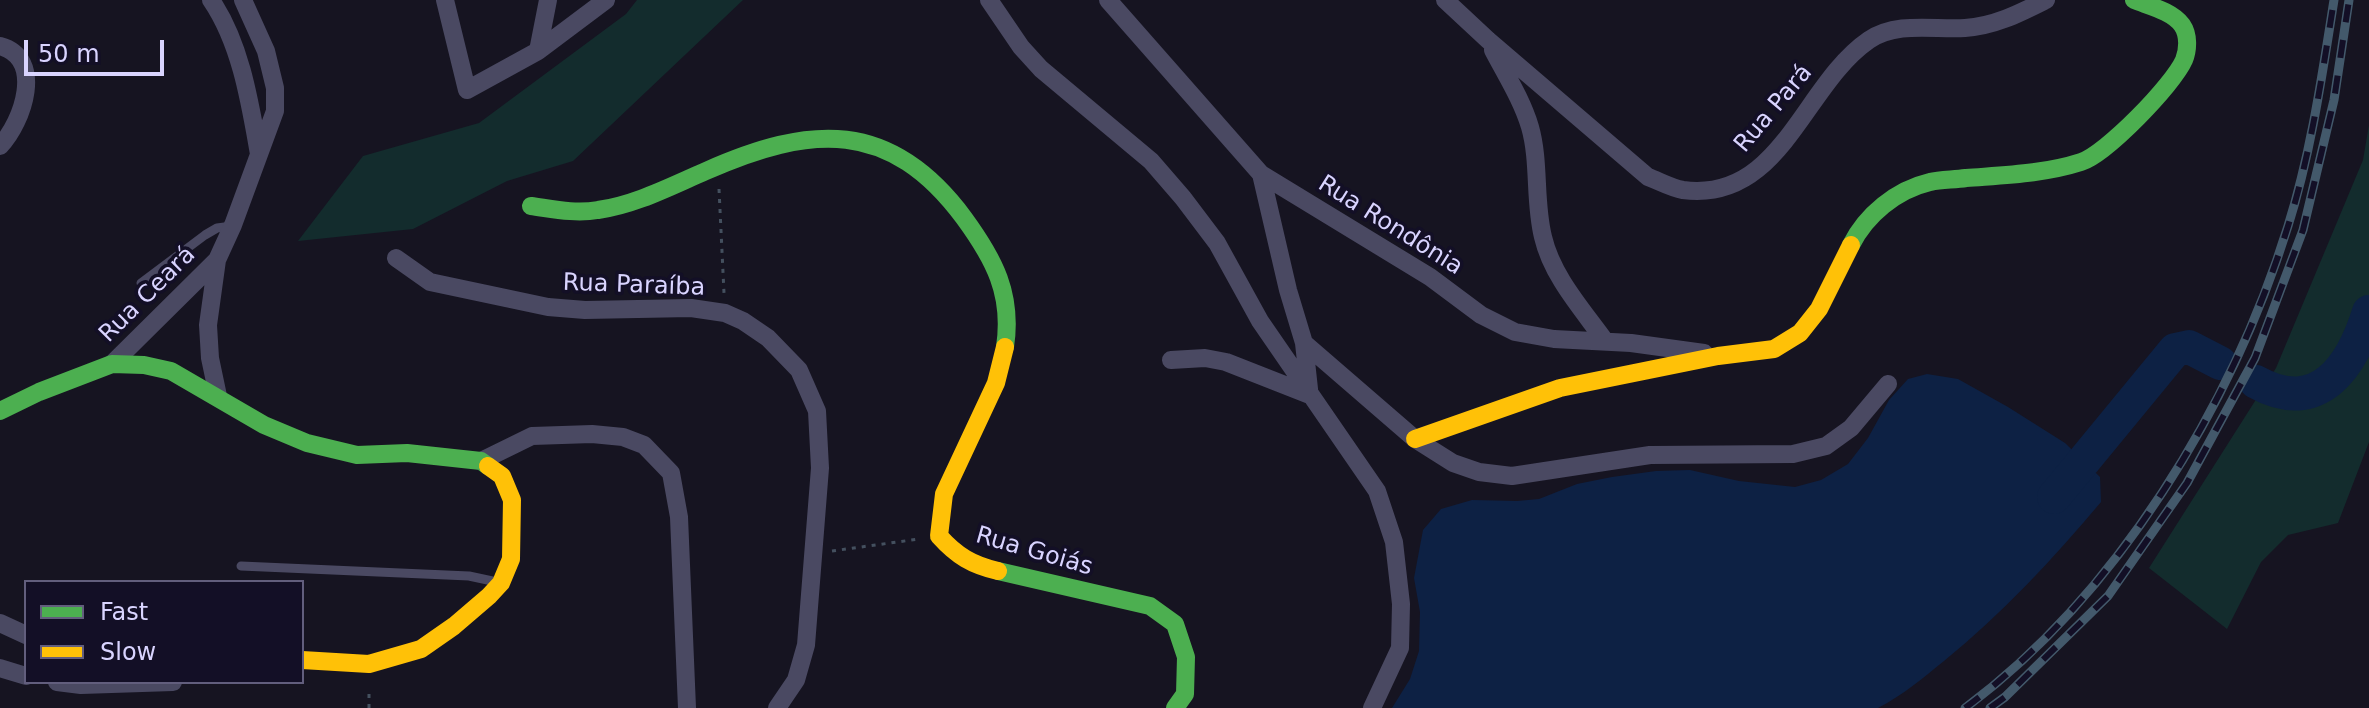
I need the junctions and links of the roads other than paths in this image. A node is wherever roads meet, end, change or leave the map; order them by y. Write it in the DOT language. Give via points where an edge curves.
graph roads {
  1 [pos="211,0"];
  2 [pos="243,0"];
  3 [pos="445,0"];
  4 [pos="548,0"];
  5 [pos="606,0"];
  6 [pos="989,0"];
  7 [pos="1108,0"];
  8 [pos="1445,0"];
  9 [pos="2046,0"];
  10 [pos="2134,0"];
  11 [pos="1488,40"];
  12 [pos="0,46"];
  13 [pos="538,51"];
  14 [pos="0,146"];
  15 [pos="260,157"];
  16 [pos="1261,174"];
  17 [pos="531,206"];
  18 [pos="233,225"];
  19 [pos="396,258"];
  20 [pos="217,260"];
  21 [pos="141,283"];
  22 [pos="1605,341"];
  23 [pos="1304,343"];
  24 [pos="1718,356"];
  25 [pos="1171,360"];
  26 [pos="112,364"];
  27 [pos="1888,384"];
  28 [pos="1310,395"];
  29 [pos="218,396"];
  30 [pos="0,411"];
  31 [pos="1415,439"];
  32 [pos="481,461"];
  33 [pos="241,566"];
  34 [pos="501,583"];
  35 [pos="0,623"];
  36 [pos="24,634"];
  37 [pos="304,660"];
  38 [pos="0,668"];
  39 [pos="24,675"];
  40 [pos="73,684"];
  41 [pos="112,684"];
  42 [pos="687,708"];
  43 [pos="777,708"];
  44 [pos="1175,708"];
  45 [pos="1372,708"];
  1 -- 15 [label="street" via="243,78"];
  2 -- 15 [label="street" via="266,51 275,88 275,111"];
  3 -- 13 [label="street" via="467,90"];
  4 -- 13 [label="street"];
  5 -- 13 [label="street"];
  6 -- 28 [label="street" via="1041,69 1151,161 1183,198 1217,243 1260,321"];
  7 -- 16 [label="street, Rua Rondônia"];
  8 -- 11 [label="street, Rua Pará"];
  9 -- 11 [label="street, Rua Pará" via="1993,24 1892,30 1870,38 1846,60 1765,165 1714,191 1680,190 1648,177"];
  10 -- 24 [label="street, Rua Rondônia" via="2169,14 2183,26 2188,43 2172,78 2113,142 2085,161 2052,170 1929,182 1890,200 1861,225 1819,309 1800,333 1774,349"];
  11 -- 22 [label="street" via="1530,128 1543,236 1553,263"];
  12 -- 14 [label="street" via="10,48 23,62 25,84 16,125"];
  15 -- 18 [label="street"];
  16 -- 22 [label="street, Rua Rondônia" via="1515,332"];
  16 -- 23 [label="street"];
  17 -- 44 [label="street, Rua Goiás" via="576,212 609,208 793,139 818,135 861,140 923,170 991,255 1002,292 1006,343 992,395 943,496 939,536 956,555 977,566 1150,606 1175,624 1186,657 1185,694"];
  18 -- 20 [label="street"];
  18 -- 21 [label="lane" via="205,235"];
  19 -- 43 [label="street, Rua Paraíba" via="430,282 548,307 725,313 768,338 799,370 817,411 820,468 806,645 796,680"];
  20 -- 26 [label="street, Rua Ceará"];
  20 -- 29 [label="street" via="208,325"];
  22 -- 24 [label="street, Rua Rondônia"];
  23 -- 28 [label="street"];
  23 -- 31 [label="street"];
  24 -- 31 [label="street, Rua Rondônia" via="1560,388"];
  25 -- 28 [label="street" via="1226,362"];
  26 -- 29 [label="street" via="171,371"];
  26 -- 30 [label="street"];
  27 -- 31 [label="street" via="1851,428 1826,446 1793,454 1650,455 1512,476 1453,463"];
  28 -- 45 [label="street" via="1377,491 1394,542 1400,648"];
  29 -- 32 [label="street" via="264,425 307,443 357,455 407,453"];
  32 -- 34 [label="street" via="502,476 512,500 511,559"];
  32 -- 42 [label="street" via="532,436 592,434 644,445 671,473 679,517"];
  33 -- 34 [label="lane" via="469,576"];
  34 -- 37 [label="street" via="421,649 369,664"];
  35 -- 36 [label="street"];
  38 -- 39 [label="street"];
  40 -- 41 [label="street"];
}
